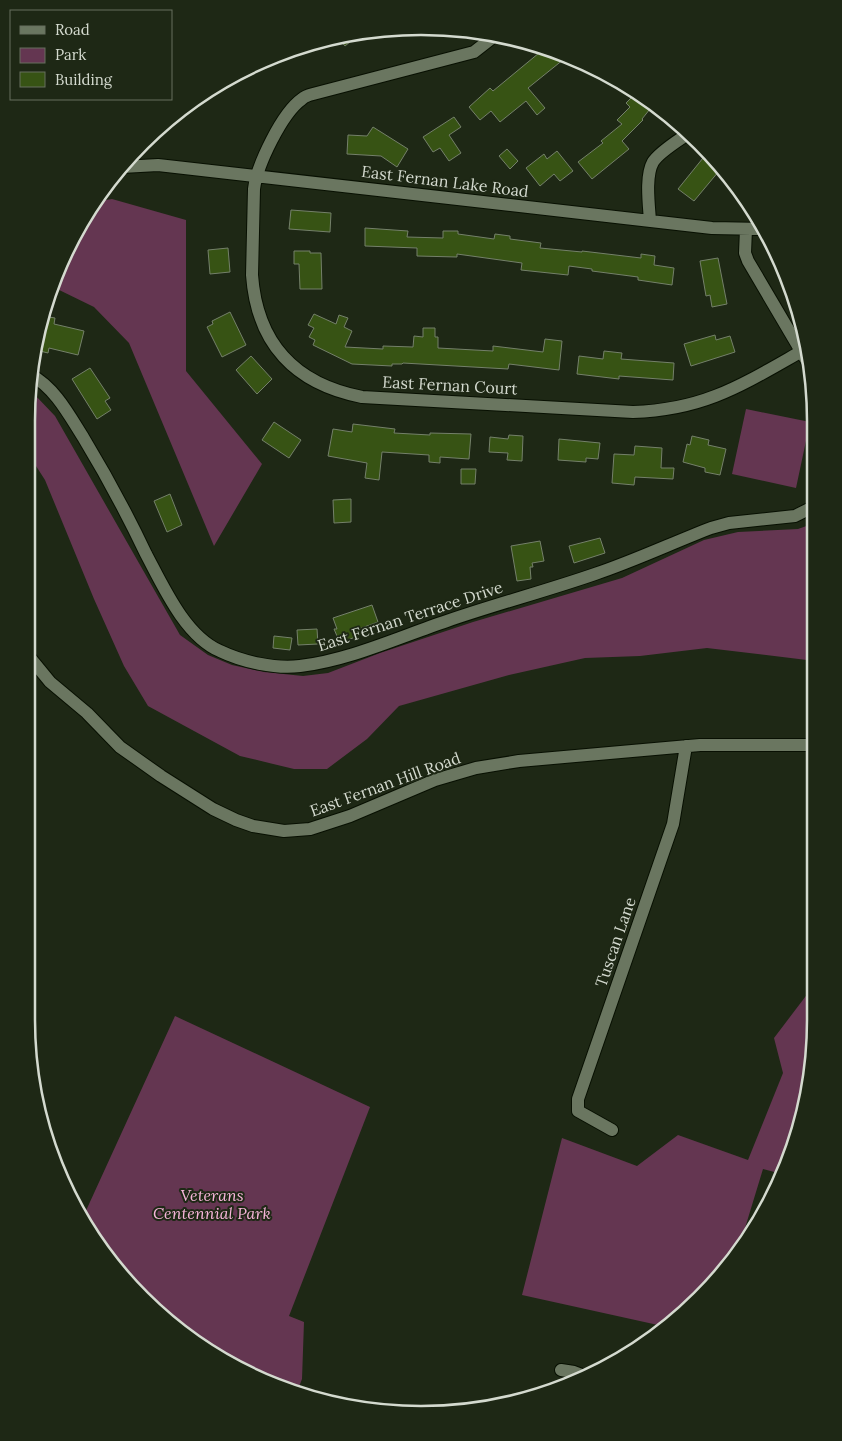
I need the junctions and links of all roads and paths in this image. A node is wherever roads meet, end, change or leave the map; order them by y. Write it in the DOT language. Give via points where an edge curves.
graph roads {
  1 [pos="489,41"];
  2 [pos="683,138"];
  3 [pos="131,166"];
  4 [pos="256,176"];
  5 [pos="650,220"];
  6 [pos="746,229"];
  7 [pos="756,229"];
  8 [pos="800,348"];
  9 [pos="801,352"];
  10 [pos="37,380"];
  11 [pos="807,510"];
  12 [pos="35,664"];
  13 [pos="807,745"];
  14 [pos="686,746"];
  15 [pos="612,1130"];
  16 [pos="561,1370"];
  17 [pos="577,1373"];
  1 -- 4 [label="street" via="474,52 303,98 271,142"];
  2 -- 5 [label="street" via="650,168"];
  3 -- 4 [label="street, East Fernan Lake Road" via="158,165"];
  4 -- 5 [label="street, East Fernan Lake Road"];
  4 -- 9 [label="street, East Fernan Court" via="252,275 259,316 281,355 296,369 315,382 345,394 594,411 650,411 692,405 723,394"];
  5 -- 6 [label="street, East Fernan Lake Road"];
  6 -- 7 [label="street, East Fernan Lake Road"];
  6 -- 8 [label="street" via="748,261"];
  10 -- 11 [label="street, East Fernan Terrace Drive" via="67,411 119,498 158,576 193,631 219,651 262,663 297,666 345,656 596,574 710,528 794,516"];
  12 -- 14 [label="street, East Fernan Hill Road" via="50,682 120,746 161,776 213,809 267,829 294,832 310,829 435,780 476,768"];
  13 -- 14 [label="street, East Fernan Hill Road"];
  14 -- 15 [label="street, Tuscan Lane" via="673,824 578,1099 578,1111"];
  16 -- 17 [label="street"];
}
